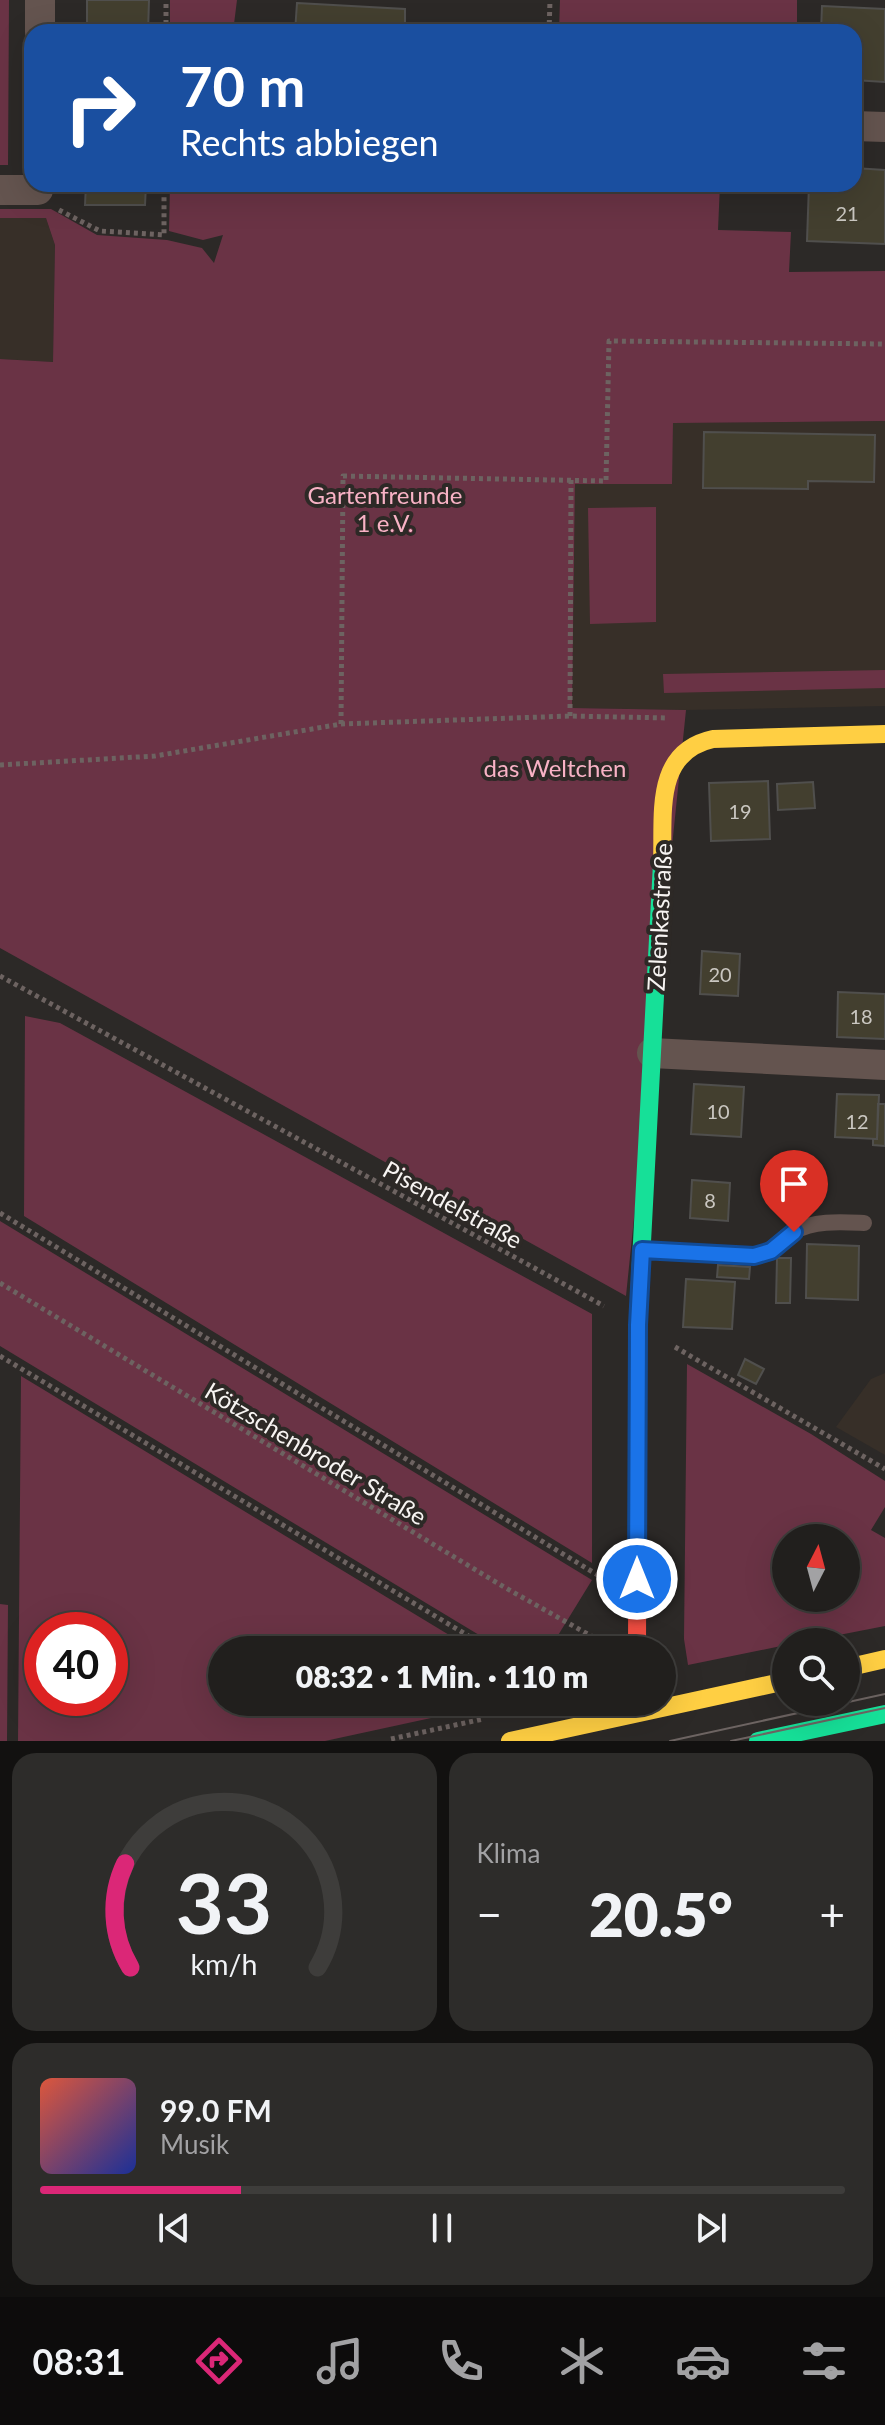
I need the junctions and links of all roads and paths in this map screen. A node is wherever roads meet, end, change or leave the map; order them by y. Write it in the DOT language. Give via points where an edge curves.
graph roads {
  1 [pos="40,0"];
  2 [pos="166,0"];
  3 [pos="550,0"];
  4 [pos="40,24"];
  5 [pos="166,24"];
  6 [pos="549,24"];
  7 [pos="862,126"];
  8 [pos="885,127"];
  9 [pos="24,188"];
  10 [pos="0,190"];
  11 [pos="42,192"];
  12 [pos="164,192"];
  13 [pos="885,344"];
  14 [pos="571,480"];
  15 [pos="570,716"];
  16 [pos="675,718"];
  17 [pos="341,724"];
  18 [pos="885,734"];
  19 [pos="0,765"];
  20 [pos="0,976"];
  21 [pos="652,1053"];
  22 [pos="885,1065"];
  23 [pos="0,1213"];
  24 [pos="864,1223"];
  25 [pos="642,1250"];
  26 [pos="0,1283"];
  27 [pos="638,1325"];
  28 [pos="0,1356"];
  29 [pos="885,1469"];
  30 [pos="637,1599"];
  31 [pos="469,1636"];
  32 [pos="591,1636"];
  33 [pos="637,1636"];
  34 [pos="885,1659"];
  35 [pos="860,1665"];
  36 [pos="772,1684"];
  37 [pos="676,1701"];
  38 [pos="885,1714"];
  39 [pos="605,1716"];
  40 [pos="510,1741"];
  41 [pos="758,1741"];
  1 -- 4 [label="street"];
  2 -- 5 [label="path"];
  3 -- 6 [label="path"];
  7 -- 8 [label="street"];
  9 -- 10 [label="street"];
  11 -- 12 [label="path" via="52,206 100,231 164,235"];
  13 -- 14 [label="path" via="609,341 606,481"];
  14 -- 15 [label="path"];
  14 -- 17 [label="path" via="343,476"];
  15 -- 16 [label="path"];
  15 -- 17 [label="path"];
  17 -- 19 [label="path" via="155,756"];
  18 -- 21 [label="street, Zelenkastraße" via="713,739 687,747 678,756 666,781"];
  20 -- 27 [label="path, Pisendelstraße"];
  21 -- 22 [label="street"];
  21 -- 25 [label="street, Zelenkastraße"];
  23 -- 30 [label="path"];
  24 -- 25 [label="lane" via="829,1221 805,1228 754,1256"];
  25 -- 27 [label="street, Zelenkastraße"];
  26 -- 32 [label="path, Kötzschenbroder Straße"];
  27 -- 29 [label="path, Pisendelstraße"];
  27 -- 30 [label="street, Zelenkastraße"];
  28 -- 31 [label="path"];
  30 -- 33 [label="street, Zelenkastraße"];
  34 -- 35 [label="street"];
  36 -- 37 [label="street"];
  38 -- 41 [label="street"];
  39 -- 40 [label="street"];
}
